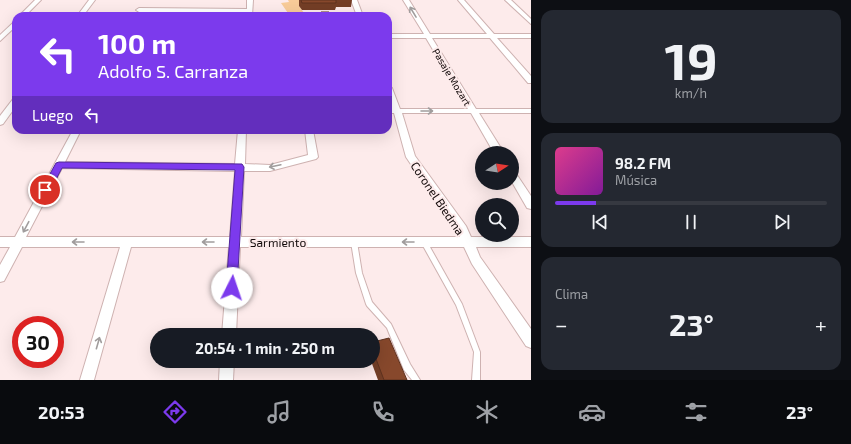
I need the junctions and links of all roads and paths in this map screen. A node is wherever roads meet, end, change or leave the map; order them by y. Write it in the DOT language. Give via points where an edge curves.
graph roads {
  1 [pos="38,0"];
  2 [pos="92,0"];
  3 [pos="250,0"];
  4 [pos="354,0"];
  5 [pos="406,0"];
  6 [pos="461,0"];
  7 [pos="508,0"];
  8 [pos="26,12"];
  9 [pos="83,12"];
  10 [pos="138,12"];
  11 [pos="213,12"];
  12 [pos="249,12"];
  13 [pos="358,12"];
  14 [pos="531,22"];
  15 [pos="12,26"];
  16 [pos="12,35"];
  17 [pos="1,36"];
  18 [pos="392,36"];
  19 [pos="428,36"];
  20 [pos="492,36"];
  21 [pos="531,36"];
  22 [pos="531,81"];
  23 [pos="392,98"];
  24 [pos="0,110"];
  25 [pos="12,110"];
  26 [pos="392,111"];
  27 [pos="397,111"];
  28 [pos="474,111"];
  29 [pos="531,111"];
  30 [pos="0,122"];
  31 [pos="75,134"];
  32 [pos="242,134"];
  33 [pos="310,134"];
  34 [pos="495,146"];
  35 [pos="59,165"];
  36 [pos="239,167"];
  37 [pos="519,185"];
  38 [pos="531,205"];
  39 [pos="0,242"];
  40 [pos="18,242"];
  41 [pos="127,242"];
  42 [pos="235,242"];
  43 [pos="354,242"];
  44 [pos="424,242"];
  45 [pos="467,242"];
  46 [pos="531,242"];
  47 [pos="0,277"];
  48 [pos="229,328"];
  49 [pos="531,341"];
  50 [pos="227,368"];
  51 [pos="87,380"];
  52 [pos="226,380"];
  53 [pos="416,380"];
  54 [pos="476,380"];
  1 -- 8 [label="street"];
  2 -- 9 [label="street"];
  3 -- 12 [label="street"];
  4 -- 13 [label="street"];
  19 -- 5 [label="street, Pasaje Mozart, one-way"];
  6 -- 20 [label="street"];
  7 -- 14 [label="street"];
  10 -- 11 [label="street" via="140,8"];
  15 -- 17 [label="street"];
  16 -- 17 [label="street"];
  18 -- 19 [label="street"];
  19 -- 20 [label="street"];
  19 -- 28 [label="street, Pasaje Mozart"];
  20 -- 21 [label="street"];
  20 -- 22 [label="street"];
  23 -- 27 [label="street, Coronel Biedma"];
  24 -- 25 [label="street"];
  25 -- 30 [label="street"];
  26 -- 27 [label="street"];
  27 -- 28 [label="street, one-way"];
  27 -- 45 [label="street, Coronel Biedma" via="411,157 462,229"];
  28 -- 29 [label="street"];
  28 -- 34 [label="street, Pasaje Mozart"];
  31 -- 35 [label="street"];
  32 -- 36 [label="street"];
  33 -- 36 [label="street, one-way" via="313,157 270,168"];
  35 -- 36 [label="street"];
  35 -- 40 [label="street, one-way"];
  36 -- 42 [label="street"];
  37 -- 38 [label="street"];
  39 -- 40 [label="street, Sarmiento"];
  41 -- 40 [label="street, Sarmiento, one-way"];
  40 -- 47 [label="street"];
  42 -- 41 [label="street, Sarmiento, one-way"];
  51 -- 41 [label="street, one-way"];
  42 -- 43 [label="street, Sarmiento"];
  42 -- 48 [label="street"];
  44 -- 43 [label="street, Sarmiento, one-way"];
  43 -- 53 [label="lane" via="359,273 369,304 388,326 407,367"];
  44 -- 45 [label="street, Sarmiento"];
  44 -- 54 [label="lane" via="459,304 477,352"];
  45 -- 46 [label="street, Sarmiento"];
  45 -- 49 [label="street, Coronel Biedma" via="476,260"];
  50 -- 52 [label="street"];
}
